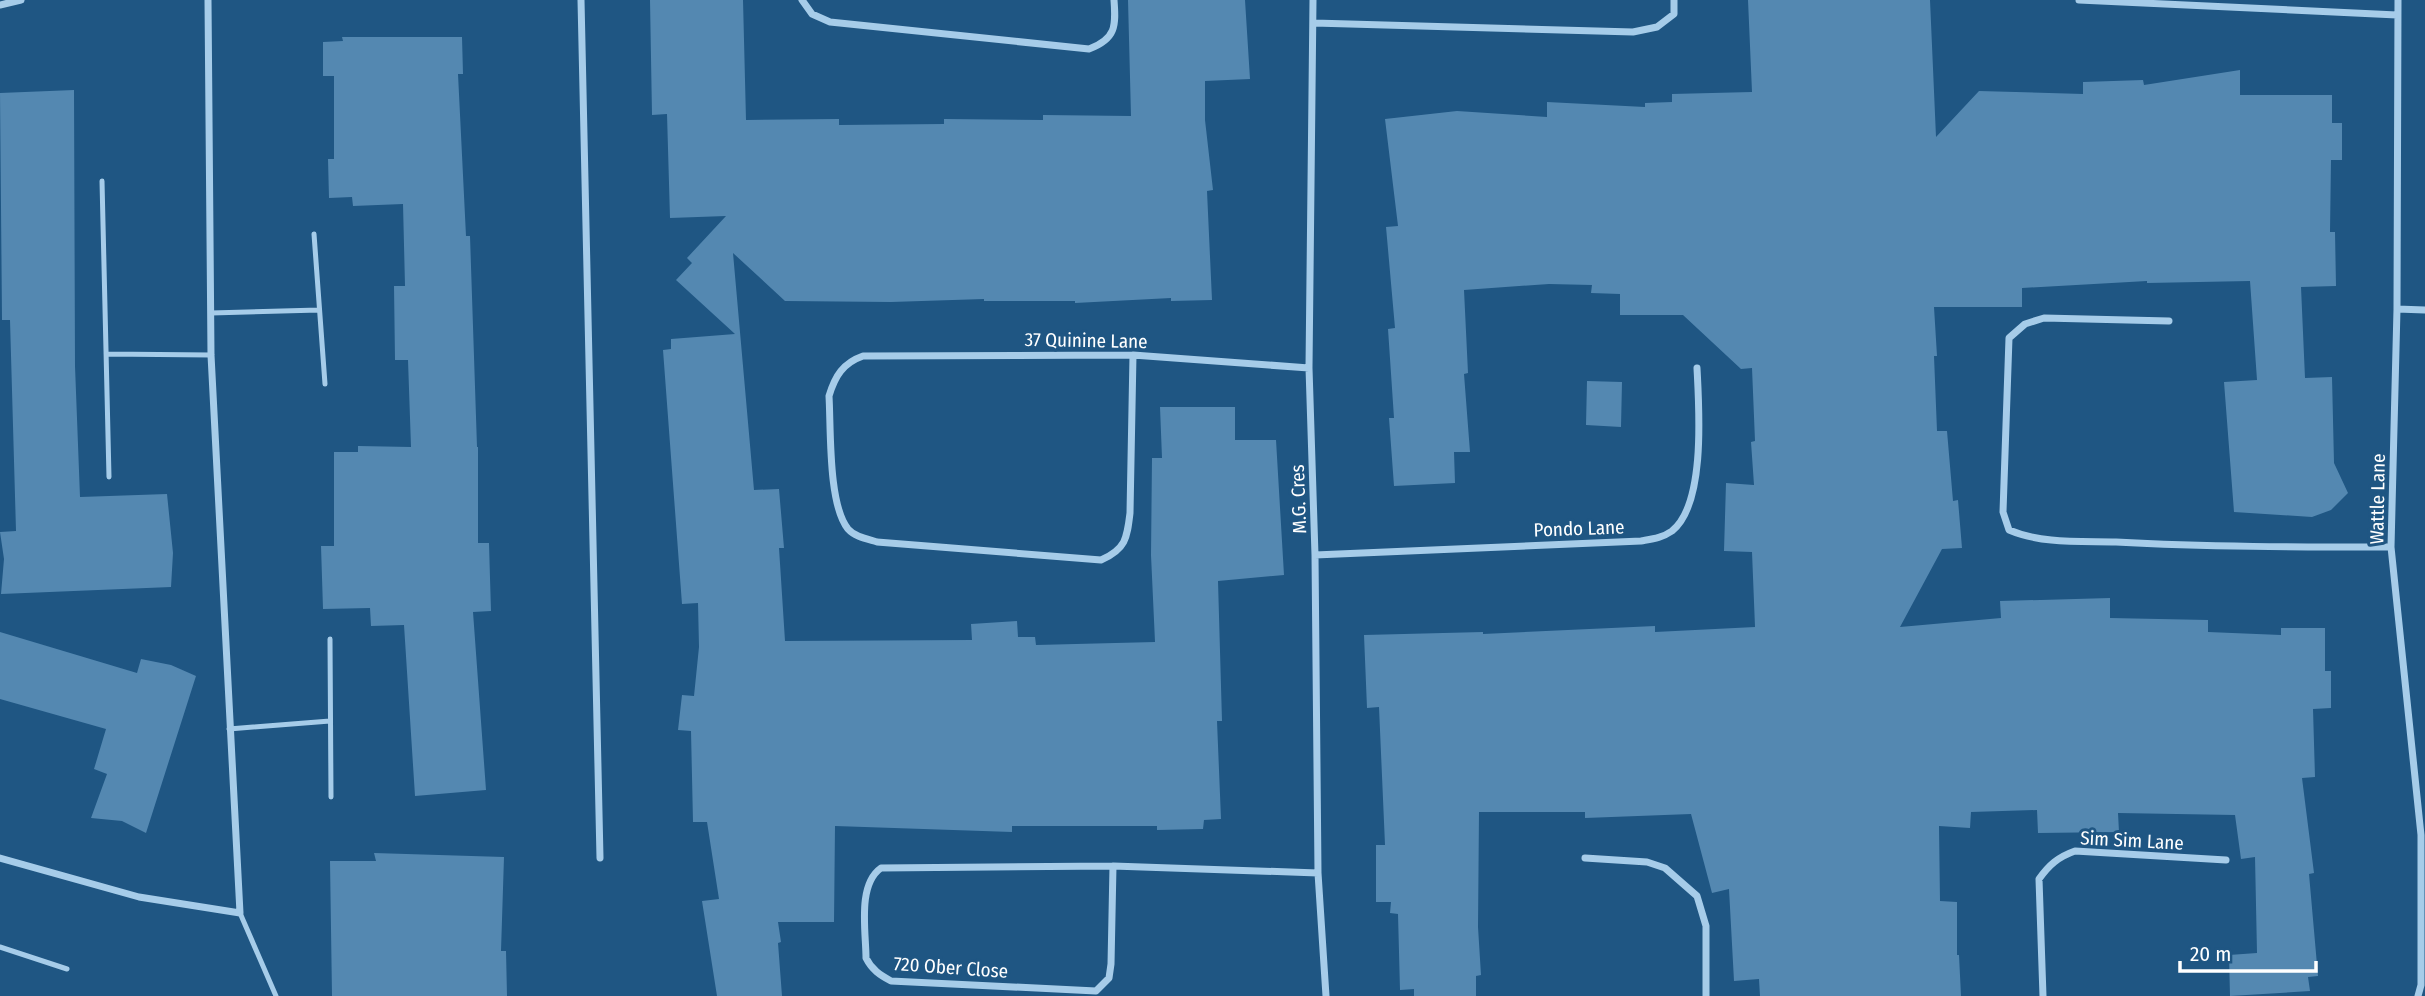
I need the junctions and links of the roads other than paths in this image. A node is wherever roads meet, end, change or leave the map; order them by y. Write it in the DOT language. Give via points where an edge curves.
graph roads {
  1 [pos="21,0"];
  2 [pos="208,0"];
  3 [pos="581,0"];
  4 [pos="802,0"];
  5 [pos="1114,0"];
  6 [pos="1313,0"];
  7 [pos="1674,0"];
  8 [pos="2079,0"];
  9 [pos="2398,0"];
  10 [pos="0,5"];
  11 [pos="2397,15"];
  12 [pos="1314,23"];
  13 [pos="102,181"];
  14 [pos="314,234"];
  15 [pos="2397,309"];
  16 [pos="319,310"];
  17 [pos="2425,310"];
  18 [pos="211,313"];
  19 [pos="2169,321"];
  20 [pos="106,354"];
  21 [pos="211,355"];
  22 [pos="1133,355"];
  23 [pos="1309,368"];
  24 [pos="1697,368"];
  25 [pos="325,384"];
  26 [pos="109,477"];
  27 [pos="2391,547"];
  28 [pos="1315,555"];
  29 [pos="330,639"];
  30 [pos="330,721"];
  31 [pos="229,729"];
  32 [pos="331,797"];
  33 [pos="2423,835"];
  34 [pos="0,858"];
  35 [pos="600,858"];
  36 [pos="1585,859"];
  37 [pos="2226,860"];
  38 [pos="1113,866"];
  39 [pos="1318,873"];
  40 [pos="240,914"];
  41 [pos="0,947"];
  42 [pos="67,969"];
  43 [pos="276,996"];
  44 [pos="1326,996"];
  45 [pos="1706,996"];
  46 [pos="2043,996"];
  47 [pos="2418,996"];
  1 -- 10 [label="street"];
  2 -- 18 [label="street"];
  3 -- 35 [label="street"];
  4 -- 5 [label="street" via="812,14 830,22 1089,49 1101,45 1114,30"];
  6 -- 12 [label="street, M.G. Cres"];
  7 -- 12 [label="street" via="1674,14 1657,27 1633,32"];
  8 -- 11 [label="street"];
  9 -- 11 [label="street, Wattle Lane"];
  11 -- 15 [label="street, Wattle Lane"];
  12 -- 23 [label="street, M.G. Cres"];
  13 -- 20 [label="lane"];
  14 -- 16 [label="lane"];
  15 -- 17 [label="street"];
  15 -- 27 [label="street, Wattle Lane"];
  16 -- 18 [label="lane"];
  16 -- 25 [label="lane"];
  18 -- 21 [label="street"];
  19 -- 27 [label="street" via="2044,318 2025,324 2009,338 2003,512 2010,530 2027,538 2133,543"];
  20 -- 21 [label="lane"];
  20 -- 26 [label="lane"];
  21 -- 31 [label="street"];
  22 -- 22 [label="street, 37 Quinine Lane" via="863,356 852,360 834,381 829,396 835,502 849,530 877,542 1101,560 1114,555 1128,533"];
  22 -- 23 [label="street, 37 Quinine Lane"];
  23 -- 28 [label="street, M.G. Cres"];
  24 -- 28 [label="street, Pondo Lane" via="1698,476 1687,509 1674,529 1660,538"];
  27 -- 33 [label="street, Wattle Lane"];
  28 -- 39 [label="street, M.G. Cres"];
  29 -- 30 [label="lane"];
  30 -- 31 [label="lane"];
  30 -- 32 [label="lane"];
  31 -- 40 [label="street"];
  33 -- 47 [label="street, Wattle Lane"];
  34 -- 40 [label="street" via="139,897"];
  36 -- 45 [label="street" via="1647,862 1665,868 1698,896 1706,926"];
  37 -- 46 [label="street, Sim Sim Lane" via="2075,851 2059,857 2039,879"];
  38 -- 38 [label="street, 720 Ober Close" via="1111,964 1109,978 1096,991 891,981 866,958 866,890 881,869"];
  38 -- 39 [label="street"];
  39 -- 44 [label="street, M.G. Cres"];
  40 -- 43 [label="lane"];
  41 -- 42 [label="lane"];
}
